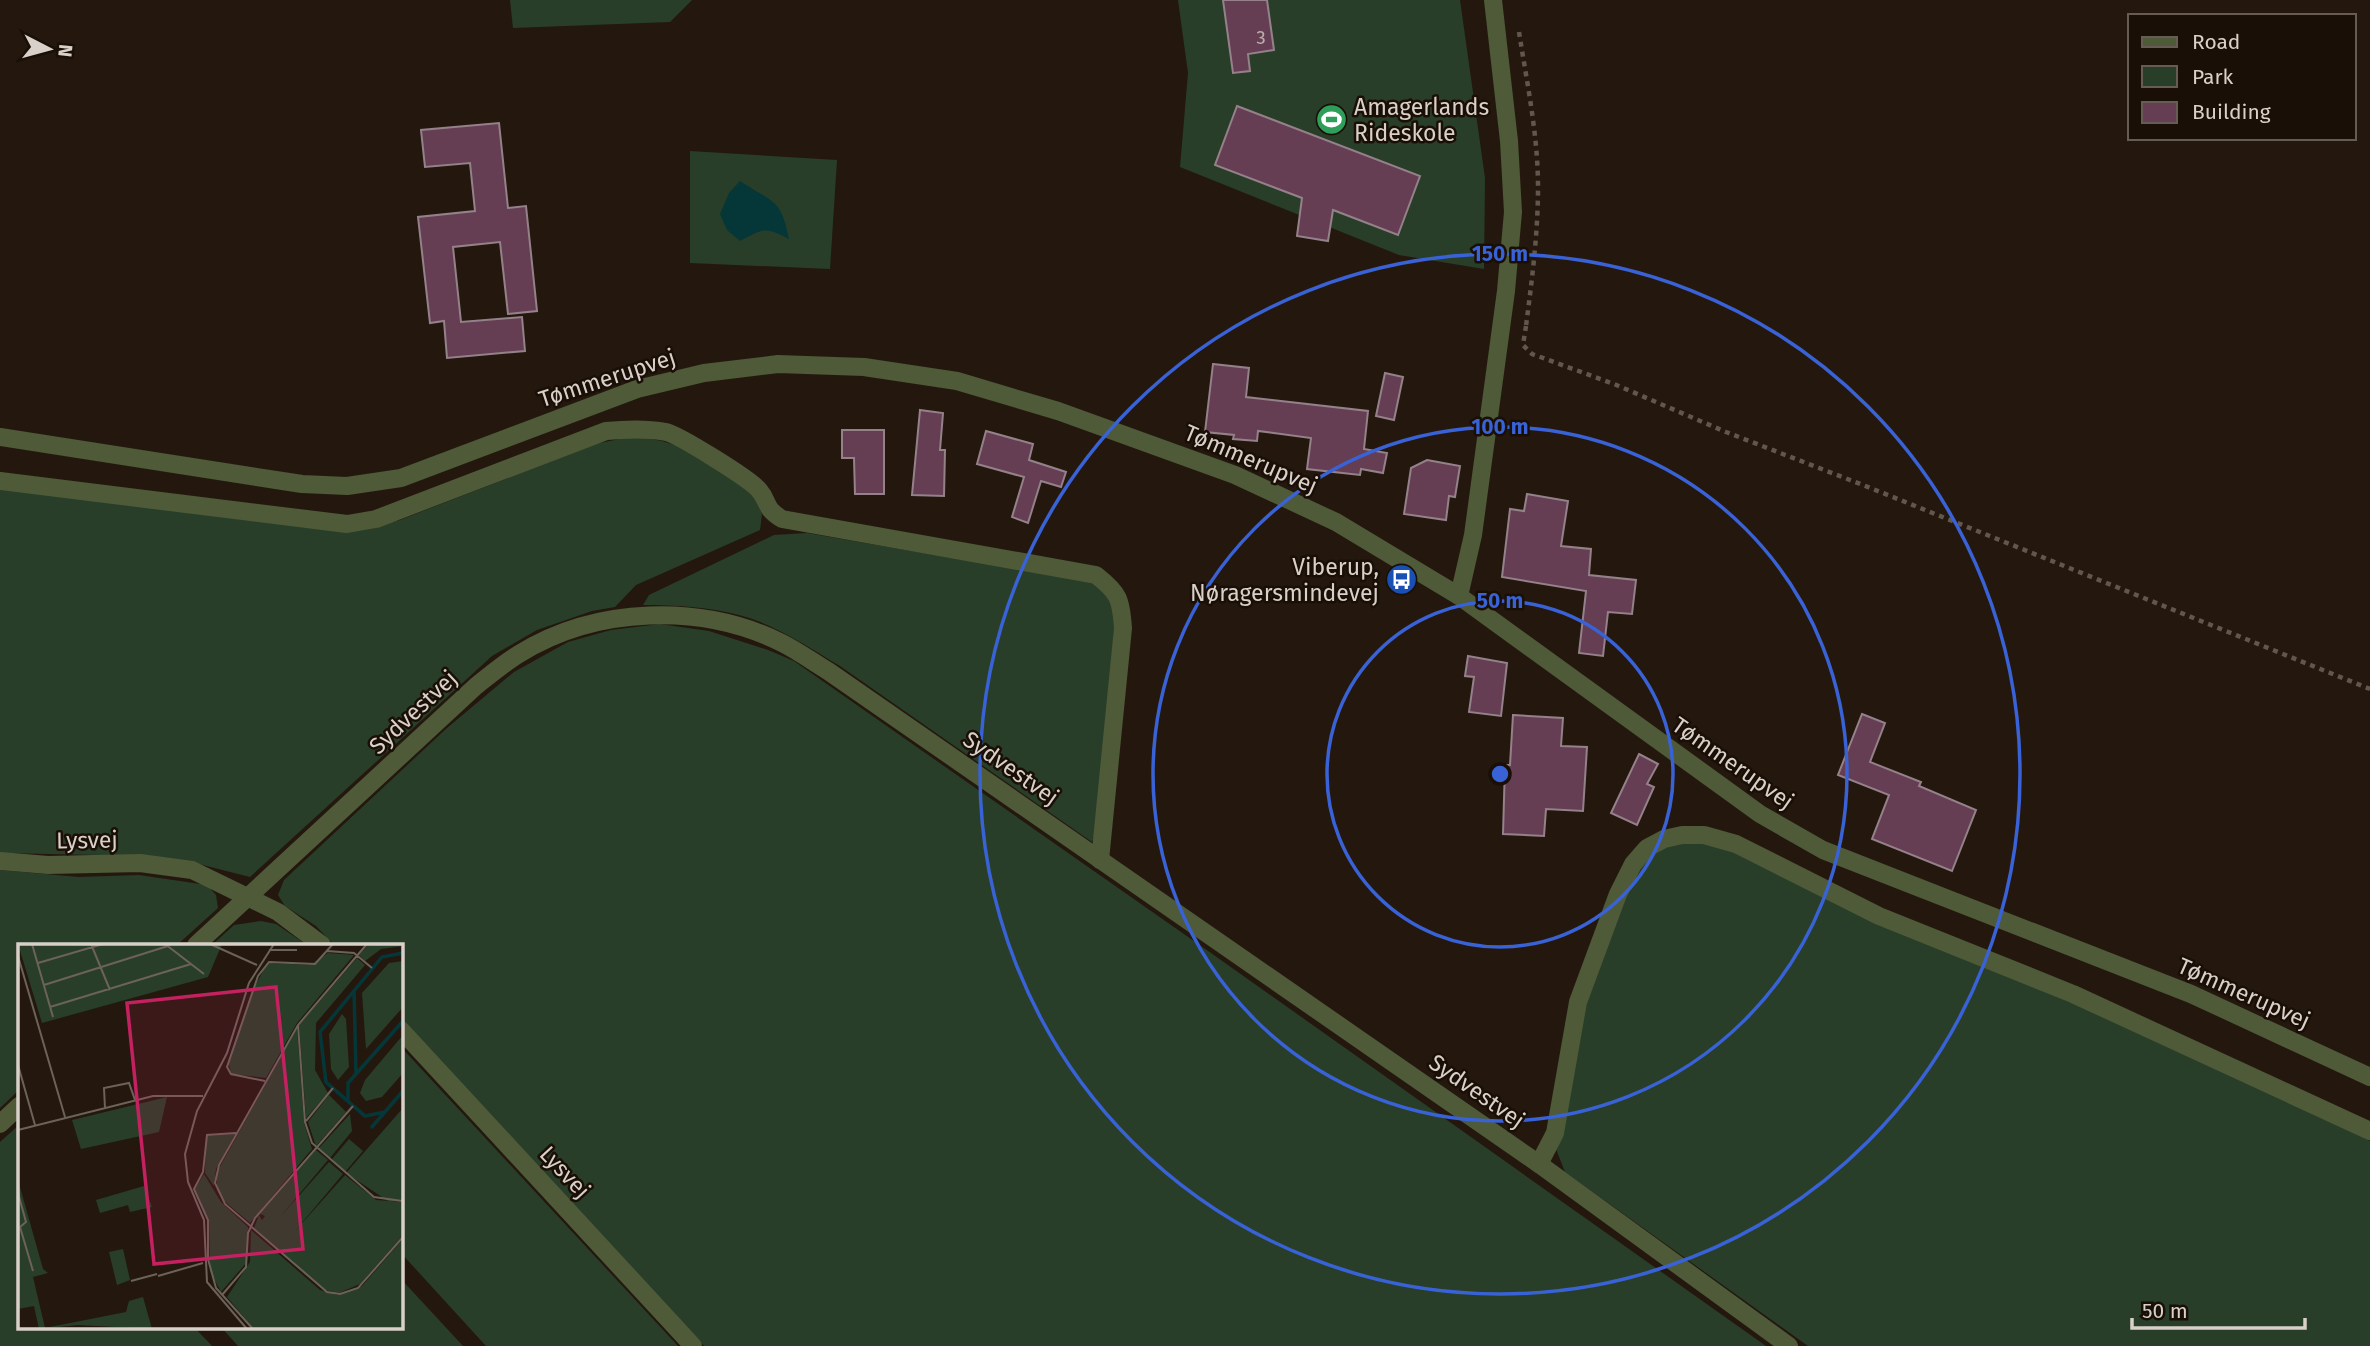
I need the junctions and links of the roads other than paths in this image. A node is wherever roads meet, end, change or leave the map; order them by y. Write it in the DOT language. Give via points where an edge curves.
graph roads {
  1 [pos="1493,0"];
  2 [pos="0,437"];
  3 [pos="0,481"];
  4 [pos="1459,596"];
  5 [pos="1100,860"];
  6 [pos="0,861"];
  7 [pos="248,899"];
  8 [pos="197,944"];
  9 [pos="321,944"];
  10 [pos="402,1031"];
  11 [pos="2370,1077"];
  12 [pos="18,1107"];
  13 [pos="0,1124"];
  14 [pos="2370,1131"];
  15 [pos="1539,1164"];
  16 [pos="693,1346"];
  17 [pos="1789,1346"];
  1 -- 4 [label="street" via="1513,212 1473,535"];
  2 -- 4 [label="street, Tømmerupvej" via="302,484 348,486 401,478 637,389 704,373 778,363 864,367 970,385 1058,411 1235,475 1336,522"];
  3 -- 5 [label="street" via="346,524 376,519 606,431 638,428 669,432 723,464 759,490 769,511 782,519 1096,575 1114,588 1121,603 1123,628"];
  4 -- 11 [label="street, Tømmerupvej" via="1760,814 1824,850 2191,994"];
  5 -- 7 [label="street, Sydvestvej" via="782,643 730,624 677,615 622,617 569,630 520,653 476,686"];
  5 -- 15 [label="street, Sydvestvej"];
  6 -- 7 [label="street, Lysvej" via="86,866 140,863 192,870"];
  7 -- 8 [label="street, Sydvestvej"];
  7 -- 9 [label="street, Lysvej" via="278,912"];
  10 -- 16 [label="street, Lysvej"];
  12 -- 13 [label="street"];
  14 -- 15 [label="street" via="2073,994 1879,916 1736,844 1682,835 1647,848 1618,894 1578,1002 1555,1133"];
  15 -- 17 [label="street, Sydvestvej"];
}
